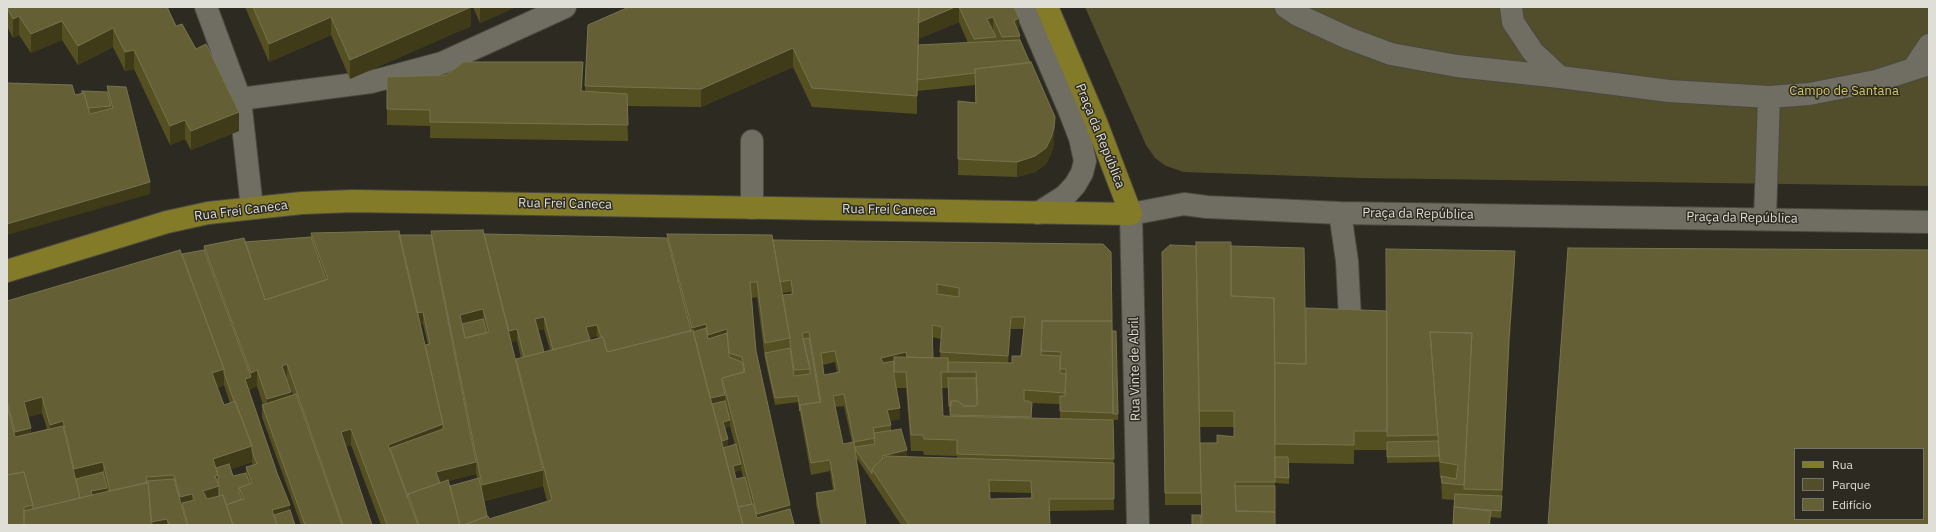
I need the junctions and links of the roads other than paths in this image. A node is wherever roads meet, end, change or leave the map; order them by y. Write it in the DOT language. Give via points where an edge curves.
graph roads {
  1 [pos="206,7"];
  2 [pos="565,7"];
  3 [pos="1025,7"];
  4 [pos="1047,7"];
  5 [pos="1286,7"];
  6 [pos="1510,7"];
  7 [pos="1929,45"];
  8 [pos="1921,66"];
  9 [pos="1560,77"];
  10 [pos="1769,97"];
  11 [pos="240,99"];
  12 [pos="752,141"];
  13 [pos="252,208"];
  14 [pos="752,208"];
  15 [pos="1038,213"];
  16 [pos="1340,213"];
  17 [pos="1131,214"];
  18 [pos="1765,218"];
  19 [pos="1929,222"];
  20 [pos="7,271"];
  21 [pos="1350,318"];
  22 [pos="1138,525"];
  1 -- 11 [label="street"];
  2 -- 11 [label="street" via="442,63 371,82"];
  3 -- 15 [label="street, Praça da República" via="1070,112 1085,161 1076,185 1065,196"];
  4 -- 17 [label="main road, Praça da República" via="1096,122"];
  5 -- 9 [label="street" via="1348,38 1391,54 1457,66"];
  6 -- 9 [label="street" via="1513,22 1533,52"];
  7 -- 8 [label="street"];
  8 -- 10 [label="street" via="1876,81 1809,94"];
  9 -- 10 [label="street" via="1669,91"];
  10 -- 18 [label="street"];
  11 -- 13 [label="street"];
  12 -- 14 [label="street"];
  13 -- 14 [label="main road, Rua Frei Caneca" via="353,201"];
  13 -- 20 [label="main road, Rua Frei Caneca" via="208,213 167,222"];
  14 -- 15 [label="main road, Rua Frei Caneca"];
  15 -- 17 [label="main road, Rua Frei Caneca"];
  16 -- 17 [label="street, Praça da República" via="1184,204"];
  16 -- 18 [label="street, Praça da República"];
  16 -- 21 [label="street"];
  17 -- 22 [label="street, Rua Vinte de Abril"];
  18 -- 19 [label="street, Praça da República"];
}
